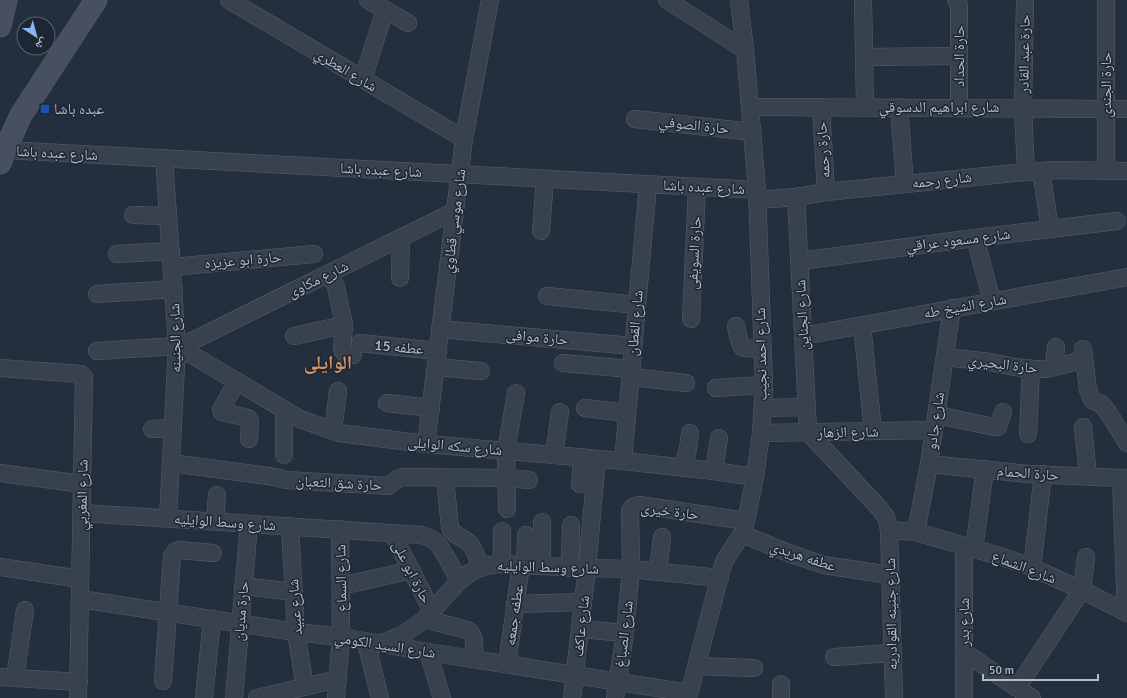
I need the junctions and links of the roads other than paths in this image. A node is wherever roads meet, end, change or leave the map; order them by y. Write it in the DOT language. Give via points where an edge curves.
graph roads {
  1 [pos="6,0"];
  2 [pos="96,0"];
  3 [pos="229,0"];
  4 [pos="368,0"];
  5 [pos="490,0"];
  6 [pos="667,0"];
  7 [pos="739,0"];
  8 [pos="863,0"];
  9 [pos="1025,0"];
  10 [pos="1106,0"];
  11 [pos="957,2"];
  12 [pos="384,10"];
  13 [pos="408,23"];
  14 [pos="0,26"];
  15 [pos="746,50"];
  16 [pos="959,56"];
  17 [pos="864,57"];
  18 [pos="363,79"];
  19 [pos="751,107"];
  20 [pos="821,107"];
  21 [pos="865,107"];
  22 [pos="899,107"];
  23 [pos="959,108"];
  24 [pos="1023,108"];
  25 [pos="1106,108"];
  26 [pos="1127,109"];
  27 [pos="635,119"];
  28 [pos="753,132"];
  29 [pos="464,139"];
  30 [pos="164,158"];
  31 [pos="1,159"];
  32 [pos="1033,171"];
  33 [pos="1106,171"];
  34 [pos="1127,171"];
  35 [pos="459,175"];
  36 [pos="545,179"];
  37 [pos="648,184"];
  38 [pos="904,184"];
  39 [pos="697,187"];
  40 [pos="826,192"];
  41 [pos="757,195"];
  42 [pos="796,197"];
  43 [pos="455,212"];
  44 [pos="132,215"];
  45 [pos="168,216"];
  46 [pos="1117,221"];
  47 [pos="1050,229"];
  48 [pos="541,231"];
  49 [pos="401,238"];
  50 [pos="975,238"];
  51 [pos="117,254"];
  52 [pos="314,254"];
  53 [pos="171,259"];
  54 [pos="800,260"];
  55 [pos="327,275"];
  56 [pos="400,278"];
  57 [pos="1126,282"];
  58 [pos="174,289"];
  59 [pos="97,294"];
  60 [pos="547,296"];
  61 [pos="992,301"];
  62 [pos="637,305"];
  63 [pos="952,308"];
  64 [pos="691,319"];
  65 [pos="344,325"];
  66 [pos="862,325"];
  67 [pos="736,326"];
  68 [pos="440,329"];
  69 [pos="294,336"];
  70 [pos="803,336"];
  71 [pos="179,346"];
  72 [pos="633,346"];
  73 [pos="1056,347"];
  74 [pos="762,349"];
  75 [pos="97,351"];
  76 [pos="945,357"];
  77 [pos="437,359"];
  78 [pos="563,363"];
  79 [pos="1054,367"];
  80 [pos="0,368"];
  81 [pos="1031,369"];
  82 [pos="481,371"];
  83 [pos="631,373"];
  84 [pos="236,381"];
  85 [pos="686,383"];
  86 [pos="764,385"];
  87 [pos="716,388"];
  88 [pos="338,391"];
  89 [pos="516,393"];
  90 [pos="387,403"];
  91 [pos="807,407"];
  92 [pos="431,408"];
  93 [pos="585,408"];
  94 [pos="763,408"];
  95 [pos="284,409"];
  96 [pos="560,412"];
  97 [pos="1003,412"];
  98 [pos="627,413"];
  99 [pos="935,422"];
  100 [pos="1083,427"];
  101 [pos="174,428"];
  102 [pos="152,429"];
  103 [pos="333,431"];
  104 [pos="873,431"];
  105 [pos="808,432"];
  106 [pos="690,433"];
  107 [pos="761,433"];
  108 [pos="1028,434"];
  109 [pos="249,438"];
  110 [pos="720,438"];
  111 [pos="1127,443"];
  112 [pos="426,444"];
  113 [pos="506,451"];
  114 [pos="284,455"];
  115 [pos="554,455"];
  116 [pos="589,458"];
  117 [pos="623,461"];
  118 [pos="171,463"];
  119 [pos="929,464"];
  120 [pos="682,468"];
  121 [pos="985,469"];
  122 [pos="714,471"];
  123 [pos="0,474"];
  124 [pos="1043,474"];
  125 [pos="1088,476"];
  126 [pos="755,477"];
  127 [pos="445,478"];
  128 [pos="507,478"];
  129 [pos="1124,478"];
  130 [pos="529,480"];
  131 [pos="82,484"];
  132 [pos="580,484"];
  133 [pos="217,495"];
  134 [pos="507,509"];
  135 [pos="82,513"];
  136 [pos="168,518"];
  137 [pos="215,521"];
  138 [pos="542,522"];
  139 [pos="249,524"];
  140 [pos="571,525"];
  141 [pos="290,526"];
  142 [pos="744,527"];
  143 [pos="340,529"];
  144 [pos="889,530"];
  145 [pos="502,531"];
  146 [pos="916,532"];
  147 [pos="392,533"];
  148 [pos="526,535"];
  149 [pos="662,537"];
  150 [pos="969,548"];
  151 [pos="213,553"];
  152 [pos="1086,557"];
  153 [pos="502,564"];
  154 [pos="523,565"];
  155 [pos="542,566"];
  156 [pos="0,567"];
  157 [pos="481,568"];
  158 [pos="579,568"];
  159 [pos="1032,568"];
  160 [pos="631,569"];
  161 [pos="412,570"];
  162 [pos="658,571"];
  163 [pos="890,576"];
  164 [pos="720,578"];
  165 [pos="80,579"];
  166 [pos="459,581"];
  167 [pos="243,586"];
  168 [pos="341,586"];
  169 [pos="1082,590"];
  170 [pos="294,592"];
  171 [pos="80,599"];
  172 [pos="583,602"];
  173 [pos="516,604"];
  174 [pos="25,610"];
  175 [pos="168,612"];
  176 [pos="1127,613"];
  177 [pos="428,615"];
  178 [pos="212,619"];
  179 [pos="240,623"];
  180 [pos="580,629"];
  181 [pos="296,632"];
  182 [pos="625,633"];
  183 [pos="341,637"];
  184 [pos="371,639"];
  185 [pos="428,652"];
  186 [pos="964,652"];
  187 [pos="892,653"];
  188 [pos="834,657"];
  189 [pos="474,659"];
  190 [pos="507,664"];
  191 [pos="696,666"];
  192 [pos="754,668"];
  193 [pos="575,675"];
  194 [pos="8,677"];
  195 [pos="338,679"];
  196 [pos="163,681"];
  197 [pos="305,687"];
  198 [pos="1017,688"];
  199 [pos="78,690"];
  200 [pos="616,690"];
  201 [pos="689,695"];
  202 [pos="204,698"];
  203 [pos="234,698"];
  204 [pos="257,698"];
  205 [pos="336,698"];
  206 [pos="380,698"];
  207 [pos="442,698"];
  208 [pos="572,698"];
  209 [pos="894,698"];
  210 [pos="964,698"];
  211 [pos="1032,698"];
  1 -- 14 [label="main road"];
  2 -- 31 [label="main road" via="21,115"];
  3 -- 18 [label="street, شارع العطري"];
  4 -- 12 [label="street"];
  5 -- 29 [label="street, شارع موسي قطاوي"];
  6 -- 15 [label="street"];
  7 -- 15 [label="street, شارع احمد نجيب"];
  8 -- 17 [label="street"];
  9 -- 24 [label="street, حارة عبد القادر"];
  10 -- 25 [label="street, حارة الجندى"];
  11 -- 16 [label="street, حارة الحداد"];
  12 -- 13 [label="street"];
  12 -- 18 [label="street"];
  15 -- 19 [label="street, شارع احمد نجيب"];
  16 -- 17 [label="street"];
  16 -- 23 [label="street, حارة الحداد"];
  17 -- 21 [label="street"];
  18 -- 29 [label="street, شارع العطري"];
  19 -- 20 [label="street, شارع ابراهيم الدسوقي"];
  19 -- 28 [label="street, شارع احمد نجيب"];
  20 -- 21 [label="street, شارع ابراهيم الدسوقي"];
  20 -- 40 [label="street, حارة رحمه"];
  21 -- 22 [label="street, شارع ابراهيم الدسوقي"];
  22 -- 23 [label="street, شارع ابراهيم الدسوقي"];
  22 -- 38 [label="street"];
  23 -- 24 [label="street, شارع ابراهيم الدسوقي"];
  24 -- 25 [label="street, شارع ابراهيم الدسوقي"];
  24 -- 32 [label="street, حارة عبد القادر"];
  25 -- 26 [label="street, شارع ابراهيم الدسوقي"];
  25 -- 33 [label="street, حارة الجندى"];
  27 -- 28 [label="street, حارة الصوفي"];
  28 -- 41 [label="street, شارع احمد نجيب"];
  29 -- 35 [label="street, شارع موسي قطاوي"];
  30 -- 31 [label="street, شارع عبده باشا"];
  30 -- 35 [label="street, شارع عبده باشا"];
  30 -- 45 [label="street, شارع الجنينه"];
  32 -- 33 [label="street, شارع رحمه"];
  32 -- 38 [label="street, شارع رحمه"];
  32 -- 47 [label="street, حارة عبد القادر"];
  33 -- 34 [label="street, شارع رحمه"];
  35 -- 36 [label="street, شارع عبده باشا"];
  35 -- 43 [label="street, شارع موسي قطاوي"];
  36 -- 37 [label="street, شارع عبده باشا"];
  36 -- 48 [label="street"];
  37 -- 39 [label="street, شارع عبده باشا"];
  37 -- 62 [label="street, شارع القطان"];
  38 -- 40 [label="street, شارع رحمه"];
  39 -- 41 [label="street, شارع عبده باشا"];
  39 -- 64 [label="street, حارة السويفى"];
  40 -- 42 [label="street, شارع رحمه"];
  41 -- 42 [label="street, شارع رحمه"];
  41 -- 74 [label="street, شارع احمد نجيب"];
  42 -- 54 [label="street, شارع الجناين"];
  43 -- 49 [label="street, شارع مكاوى"];
  43 -- 68 [label="street, شارع موسي قطاوي"];
  44 -- 45 [label="street"];
  45 -- 53 [label="street, شارع الجنينه"];
  46 -- 47 [label="street, شارع مسعود عراقي"];
  47 -- 50 [label="street, شارع مسعود عراقي"];
  49 -- 55 [label="street, شارع مكاوى"];
  49 -- 56 [label="street"];
  50 -- 54 [label="street, شارع مسعود عراقي"];
  50 -- 61 [label="street"];
  51 -- 53 [label="street, حارة ابو عزيزه"];
  52 -- 53 [label="street, حارة ابو عزيزه"];
  53 -- 58 [label="street, شارع الجنينه"];
  54 -- 70 [label="street, شارع الجناين"];
  55 -- 65 [label="street" via="336,287"];
  55 -- 71 [label="street, شارع مكاوى"];
  57 -- 61 [label="street, شارع الشيخ طه"];
  58 -- 59 [label="street"];
  58 -- 71 [label="street, شارع الجنينه"];
  60 -- 62 [label="street"];
  61 -- 63 [label="street, شارع الشيخ طه"];
  62 -- 72 [label="street, شارع القطان"];
  63 -- 66 [label="street, شارع الشيخ طه"];
  63 -- 76 [label="street, شارع جادو"];
  65 -- 69 [label="street"];
  65 -- 77 [label="street, عطفه 15" via="342,349 345,354 357,349"];
  66 -- 70 [label="street, شارع الشيخ طه"];
  66 -- 104 [label="street"];
  67 -- 74 [label="street" via="743,348"];
  68 -- 72 [label="street, حارة موافى"];
  68 -- 77 [label="street, شارع موسي قطاوي"];
  70 -- 91 [label="street, شارع الجناين"];
  71 -- 75 [label="street"];
  71 -- 84 [label="street, شارع سكه الوايلى"];
  71 -- 101 [label="street, شارع الجنينه"];
  72 -- 83 [label="street, شارع القطان"];
  73 -- 79 [label="street"];
  74 -- 86 [label="street, شارع احمد نجيب"];
  76 -- 81 [label="street, حارة البحيري"];
  76 -- 99 [label="street, شارع جادو"];
  77 -- 82 [label="street, عطفه 15"];
  77 -- 92 [label="street, شارع موسي قطاوي"];
  78 -- 83 [label="street"];
  79 -- 81 [label="street, حارة البحيري"];
  79 -- 111 [label="street, حارة البحيري" via="1084,354 1088,390 1092,400 1101,404 1108,412"];
  80 -- 131 [label="street, شارع المغربي" via="81,374 84,377"];
  81 -- 108 [label="street"];
  83 -- 85 [label="street"];
  83 -- 98 [label="street, شارع القطان"];
  84 -- 95 [label="street, شارع سكه الوايلى"];
  84 -- 109 [label="street" via="220,416 222,412 250,419"];
  86 -- 87 [label="street"];
  86 -- 94 [label="street, شارع احمد نجيب"];
  88 -- 103 [label="street"];
  89 -- 113 [label="street"];
  90 -- 92 [label="street"];
  91 -- 94 [label="street"];
  91 -- 105 [label="street, شارع الجناين"];
  92 -- 112 [label="street, شارع موسي قطاوي"];
  93 -- 98 [label="street"];
  94 -- 107 [label="street, شارع احمد نجيب"];
  95 -- 103 [label="street, شارع سكه الوايلى" via="300,419"];
  95 -- 114 [label="street"];
  96 -- 115 [label="street"];
  97 -- 99 [label="street, شارع الزهار" via="998,427 994,428"];
  98 -- 117 [label="street, شارع القطان"];
  99 -- 104 [label="street, شارع الزهار"];
  99 -- 119 [label="street, شارع جادو"];
  100 -- 125 [label="street"];
  101 -- 102 [label="street"];
  101 -- 118 [label="street, شارع الجنينه"];
  103 -- 112 [label="street, شارع سكه الوايلى"];
  104 -- 105 [label="street, شارع الزهار"];
  105 -- 107 [label="street, شارع الزهار"];
  105 -- 144 [label="street" via="880,509"];
  106 -- 120 [label="street" via="688,451"];
  107 -- 126 [label="street, شارع احمد نجيب"];
  110 -- 122 [label="street"];
  112 -- 113 [label="street, شارع سكه الوايلى"];
  113 -- 115 [label="street, شارع سكه الوايلى"];
  113 -- 128 [label="street"];
  115 -- 116 [label="street, شارع سكه الوايلى"];
  116 -- 117 [label="street, شارع سكه الوايلى"];
  116 -- 132 [label="street"];
  116 -- 158 [label="street, شارع عاكف"];
  117 -- 120 [label="street, شارع سكه الوايلى"];
  118 -- 127 [label="street, حارة شق الثعبان" via="294,481 389,486 402,477"];
  118 -- 136 [label="street, شارع الجنينه"];
  119 -- 121 [label="street, حارة الحمام"];
  119 -- 146 [label="street, شارع جادو"];
  120 -- 122 [label="street, شارع سكه الوايلى"];
  121 -- 124 [label="street, حارة الحمام"];
  121 -- 150 [label="street, شارع بدر"];
  122 -- 126 [label="street, شارع سكه الوايلى"];
  123 -- 131 [label="street"];
  124 -- 125 [label="street, حارة الحمام"];
  124 -- 159 [label="street"];
  125 -- 129 [label="street, حارة الحمام"];
  126 -- 142 [label="street, شارع احمد نجيب"];
  127 -- 128 [label="street, حارة شق الثعبان"];
  127 -- 157 [label="street" via="450,528 471,545"];
  128 -- 130 [label="street, حارة شق الثعبان"];
  128 -- 134 [label="street"];
  129 -- 176 [label="street"];
  131 -- 135 [label="street, شارع المغربي"];
  133 -- 137 [label="street"];
  135 -- 136 [label="street, شارع وسط الوايليه"];
  135 -- 165 [label="street, شارع المغربي"];
  136 -- 137 [label="street, شارع وسط الوايليه"];
  137 -- 139 [label="street, شارع وسط الوايليه"];
  138 -- 155 [label="street"];
  139 -- 141 [label="street, شارع وسط الوايليه"];
  139 -- 167 [label="street, حارة مديان"];
  140 -- 158 [label="street"];
  141 -- 143 [label="street, شارع وسط الوايليه"];
  141 -- 170 [label="street, شارع عبيد"];
  142 -- 160 [label="street, حارة خيرى" via="635,505 630,511"];
  142 -- 163 [label="street, عطفه هريدي" via="791,554 824,565"];
  142 -- 164 [label="street, شارع احمد نجيب" via="725,560"];
  143 -- 147 [label="street, شارع وسط الوايليه"];
  143 -- 168 [label="street, شارع السماع"];
  144 -- 146 [label="street, شارع الشماع"];
  144 -- 163 [label="street, شارع جنينه القوادريه"];
  145 -- 153 [label="street"];
  146 -- 150 [label="street, شارع الشماع"];
  147 -- 161 [label="street, حارة ابو على"];
  147 -- 166 [label="street, شارع وسط الوايليه" via="421,535 435,541"];
  148 -- 154 [label="street"];
  149 -- 162 [label="street"];
  150 -- 159 [label="street, شارع الشماع"];
  150 -- 186 [label="street, شارع بدر"];
  151 -- 175 [label="street" via="179,550 174,554"];
  152 -- 169 [label="street"];
  153 -- 154 [label="street, شارع وسط الوايليه"];
  153 -- 157 [label="street, شارع وسط الوايليه"];
  154 -- 155 [label="street, شارع وسط الوايليه"];
  154 -- 173 [label="street, عطفه جمعه"];
  155 -- 158 [label="street, شارع وسط الوايليه"];
  156 -- 165 [label="street"];
  157 -- 166 [label="street, شارع وسط الوايليه" via="470,572"];
  158 -- 160 [label="street, شارع وسط الوايليه"];
  158 -- 172 [label="street, شارع عاكف"];
  159 -- 169 [label="street, شارع الشماع"];
  160 -- 162 [label="street, شارع وسط الوايليه"];
  160 -- 182 [label="street, شارع الصباغ"];
  161 -- 168 [label="street"];
  161 -- 177 [label="street, حارة ابو على"];
  162 -- 164 [label="street, شارع وسط الوايليه"];
  163 -- 187 [label="street, شارع جنينه القوادريه"];
  164 -- 191 [label="street, شارع احمد نجيب"];
  165 -- 171 [label="street, شارع المغربي"];
  166 -- 177 [label="street, شارع وسط الوايليه"];
  167 -- 170 [label="street"];
  167 -- 179 [label="street, حارة مديان"];
  168 -- 183 [label="street, شارع السماع"];
  169 -- 176 [label="street, شارع الشماع"];
  169 -- 198 [label="street"];
  170 -- 181 [label="street, شارع عبيد"];
  171 -- 175 [label="street, شارع السيد الكومي"];
  171 -- 199 [label="street, شارع المغربي"];
  172 -- 173 [label="street"];
  172 -- 180 [label="street, شارع عاكف"];
  173 -- 190 [label="street, عطفه جمعه"];
  174 -- 194 [label="street"];
  175 -- 178 [label="street, شارع السيد الكومي"];
  175 -- 196 [label="street"];
  177 -- 184 [label="street, شارع وسط الوايليه" via="404,634"];
  177 -- 189 [label="street" via="472,632"];
  178 -- 179 [label="street, شارع السيد الكومي"];
  178 -- 202 [label="street"];
  179 -- 181 [label="street, شارع السيد الكومي"];
  179 -- 203 [label="street, حارة مديان"];
  180 -- 182 [label="street"];
  180 -- 193 [label="street, شارع عاكف"];
  181 -- 183 [label="street, شارع السيد الكومي"];
  181 -- 197 [label="street, شارع عبيد"];
  182 -- 200 [label="street, شارع الصباغ"];
  183 -- 184 [label="street, شارع السيد الكومي"];
  183 -- 195 [label="street, شارع السماع"];
  184 -- 185 [label="street, شارع السيد الكومي"];
  184 -- 206 [label="street"];
  185 -- 189 [label="street, شارع السيد الكومي"];
  185 -- 207 [label="street"];
  186 -- 198 [label="street"];
  186 -- 210 [label="street, شارع بدر"];
  187 -- 188 [label="street"];
  187 -- 209 [label="street, شارع جنينه القوادريه"];
  189 -- 190 [label="street, شارع السيد الكومي"];
  190 -- 193 [label="street, شارع السيد الكومي"];
  191 -- 192 [label="street"];
  191 -- 201 [label="street, شارع احمد نجيب"];
  193 -- 200 [label="street, شارع السيد الكومي"];
  193 -- 208 [label="street, شارع عاكف"];
  194 -- 199 [label="street"];
  195 -- 197 [label="street"];
  195 -- 205 [label="street, شارع السماع"];
  197 -- 204 [label="street"];
  198 -- 211 [label="street"];
  200 -- 201 [label="street, شارع السيد الكومي"];
}
